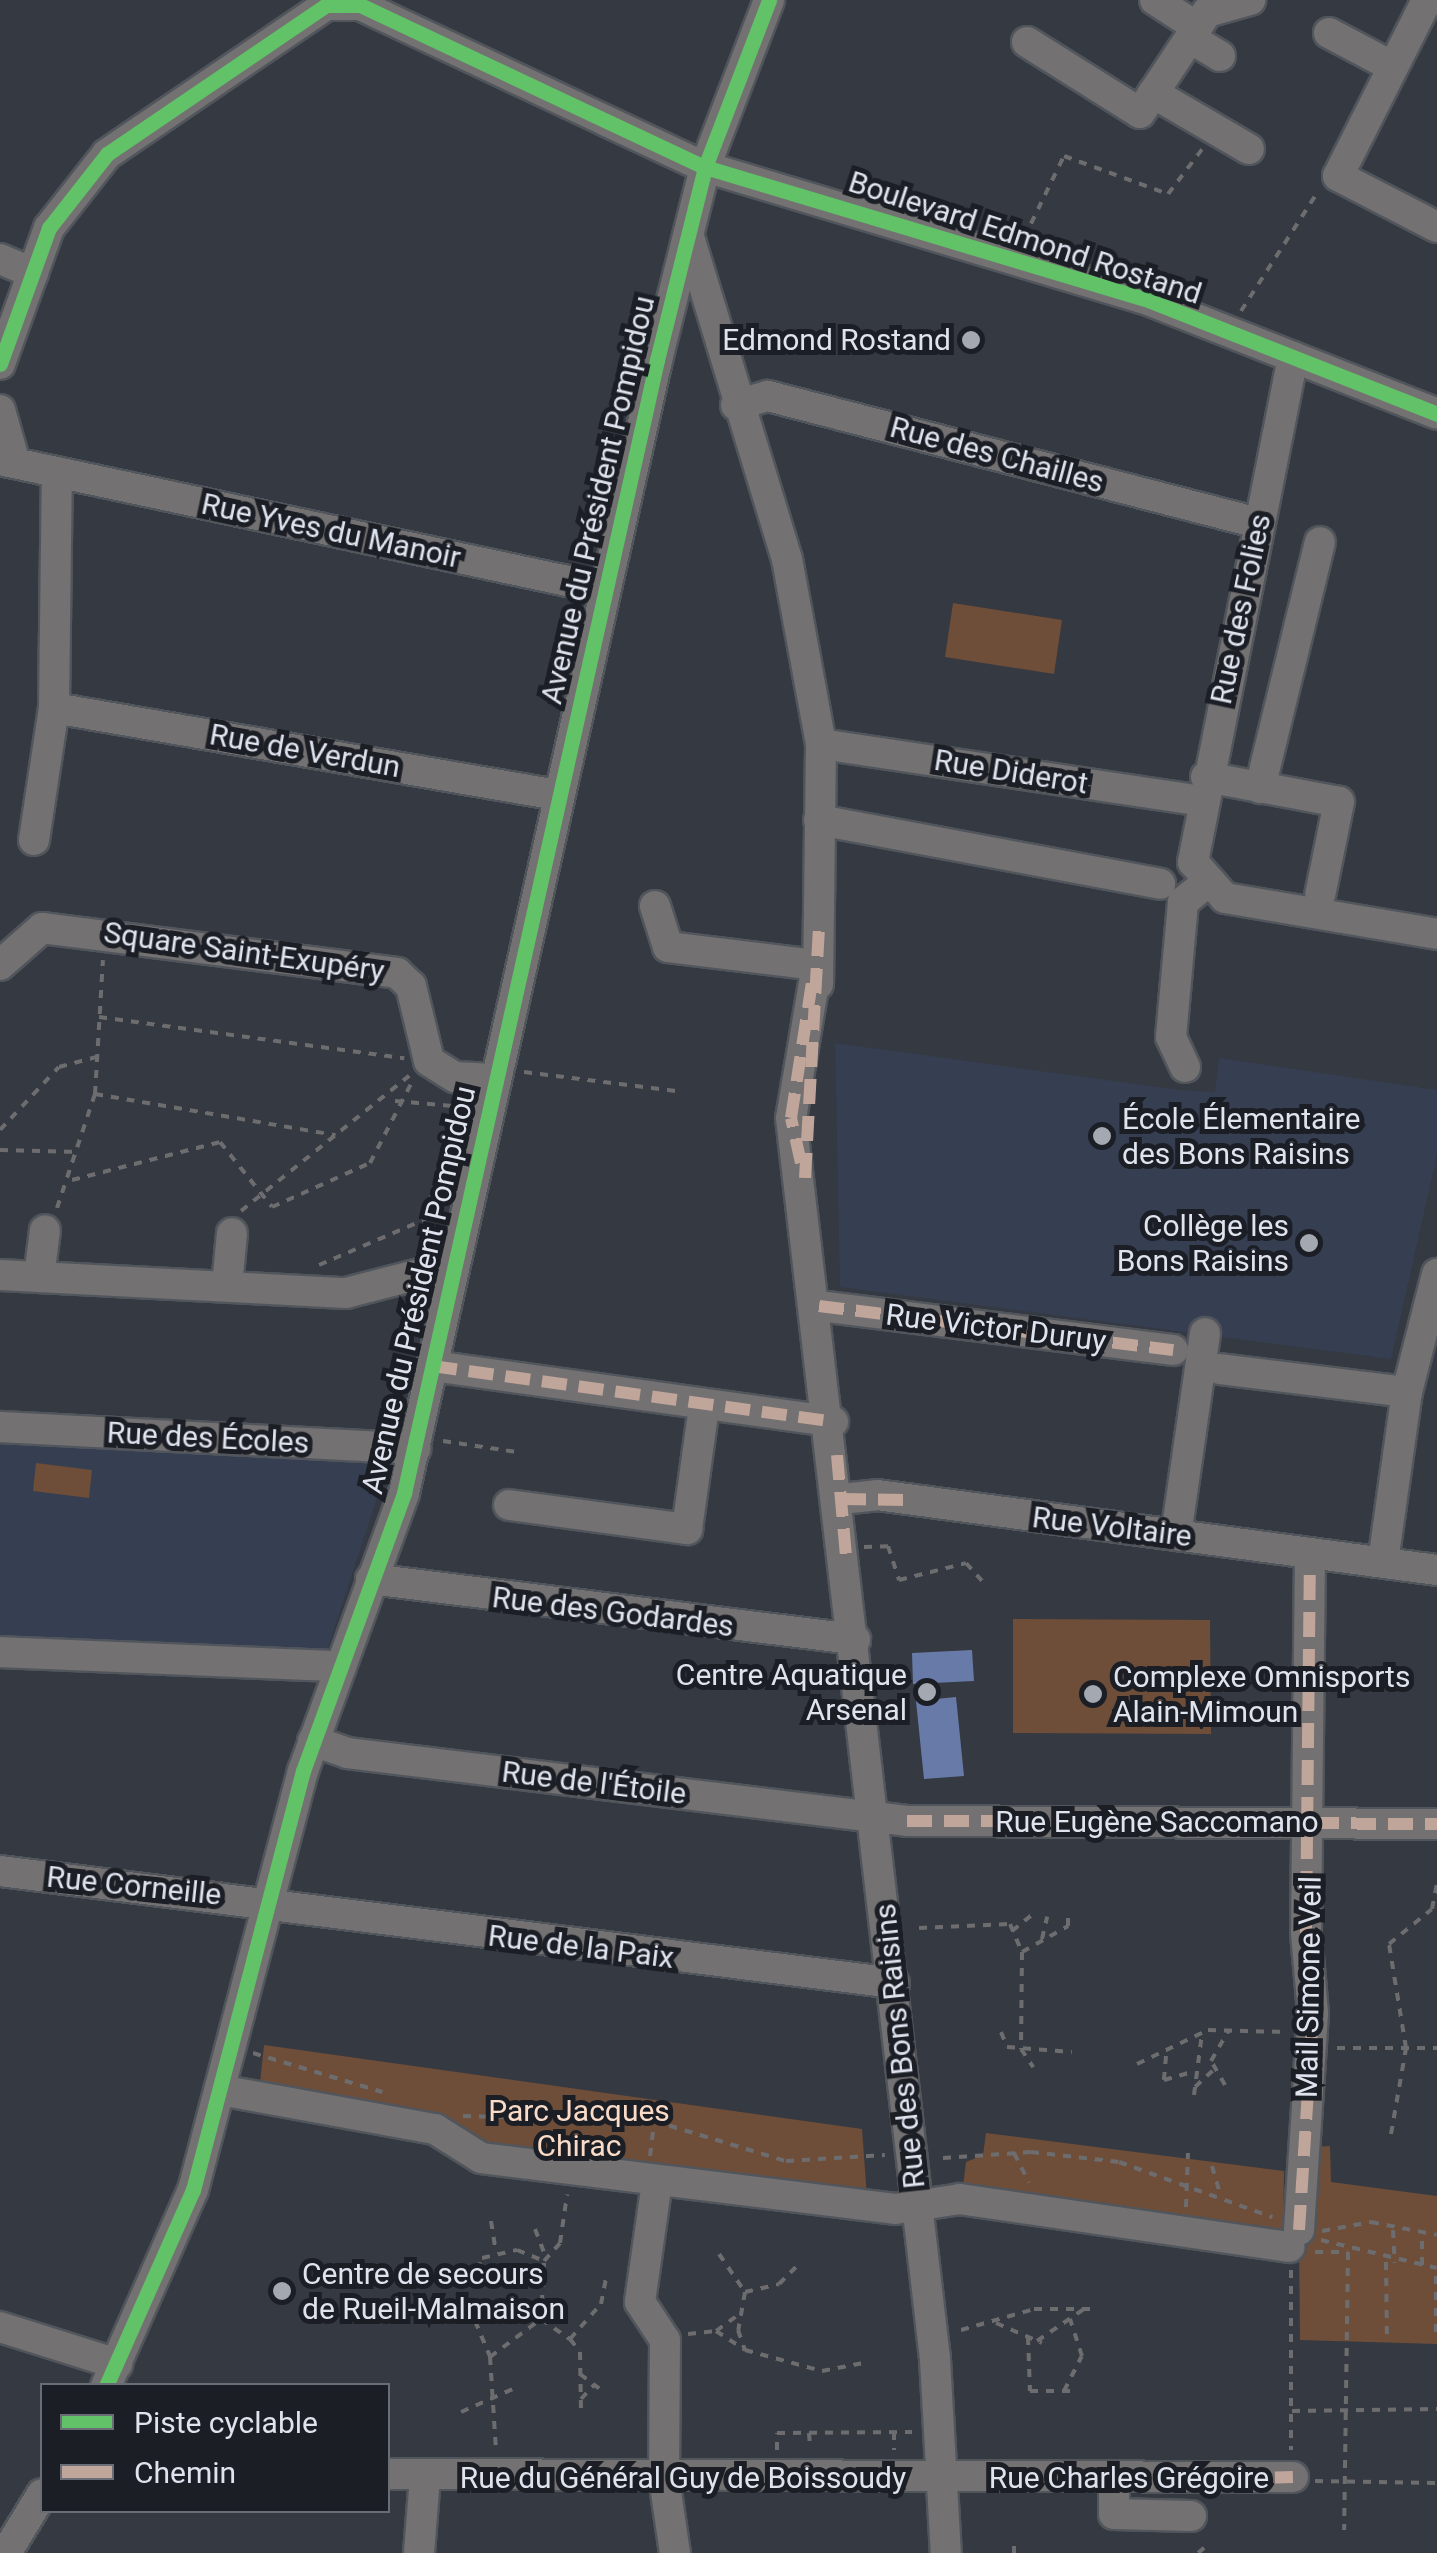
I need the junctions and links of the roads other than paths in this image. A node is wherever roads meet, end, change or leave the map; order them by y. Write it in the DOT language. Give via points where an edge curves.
graph roads {
  1 [pos="770,0"];
  2 [pos="1155,0"];
  3 [pos="1250,0"];
  4 [pos="1427,0"];
  5 [pos="362,2"];
  6 [pos="1193,33"];
  7 [pos="1329,33"];
  8 [pos="1027,42"];
  9 [pos="1220,56"];
  10 [pos="1392,66"];
  11 [pos="1153,93"];
  12 [pos="1250,148"];
  13 [pos="705,167"];
  14 [pos="1437,227"];
  15 [pos="690,240"];
  16 [pos="0,259"];
  17 [pos="33,273"];
  18 [pos="715,336"];
  19 [pos="664,337"];
  20 [pos="1293,357"];
  21 [pos="0,364"];
  22 [pos="736,405"];
  23 [pos="0,410"];
  24 [pos="1437,414"];
  25 [pos="7,462"];
  26 [pos="57,472"];
  27 [pos="1258,522"];
  28 [pos="1320,542"];
  29 [pos="604,588"];
  30 [pos="54,708"];
  31 [pos="821,744"];
  32 [pos="1260,788"];
  33 [pos="1204,789"];
  34 [pos="557,794"];
  35 [pos="818,820"];
  36 [pos="34,840"];
  37 [pos="1200,872"];
  38 [pos="1160,884"];
  39 [pos="1320,895"];
  40 [pos="655,906"];
  41 [pos="1437,934"];
  42 [pos="0,965"];
  43 [pos="817,965"];
  44 [pos="1185,1067"];
  45 [pos="505,1075"];
  46 [pos="45,1230"];
  47 [pos="232,1233"];
  48 [pos="454,1265"];
  49 [pos="1437,1274"];
  50 [pos="0,1275"];
  51 [pos="40,1277"];
  52 [pos="228,1286"];
  53 [pos="819,1306"];
  54 [pos="1206,1332"];
  55 [pos="1173,1350"];
  56 [pos="432,1366"];
  57 [pos="1218,1368"];
  58 [pos="1407,1392"];
  59 [pos="704,1407"];
  60 [pos="834,1422"];
  61 [pos="0,1427"];
  62 [pos="424,1444"];
  63 [pos="841,1500"];
  64 [pos="509,1505"];
  65 [pos="1176,1535"];
  66 [pos="1383,1562"];
  67 [pos="1310,1564"];
  68 [pos="1437,1570"];
  69 [pos="371,1580"];
  70 [pos="855,1639"];
  71 [pos="0,1652"];
  72 [pos="341,1666"];
  73 [pos="313,1741"];
  74 [pos="876,1818"];
  75 [pos="1312,1822"];
  76 [pos="1437,1824"];
  77 [pos="0,1871"];
  78 [pos="268,1906"];
  79 [pos="894,1983"];
  80 [pos="220,2090"];
  81 [pos="652,2181"];
  82 [pos="917,2207"];
  83 [pos="0,2327"];
  84 [pos="111,2375"];
  85 [pos="390,2474"];
  86 [pos="425,2477"];
  87 [pos="1293,2477"];
  88 [pos="664,2478"];
  89 [pos="954,2478"];
  90 [pos="1120,2482"];
  91 [pos="40,2497"];
  92 [pos="1191,2516"];
  93 [pos="6,2553"];
  94 [pos="419,2553"];
  95 [pos="675,2553"];
  96 [pos="946,2553"];
  1 -- 13 [label="street, Rue des Bons Raisins"];
  2 -- 6 [label="street"];
  3 -- 6 [label="street" via="1207,12"];
  4 -- 10 [label="street"];
  5 -- 13 [label="street, Boulevard Edmond Rostand"];
  5 -- 17 [label="street" via="326,5 107,154 49,228"];
  6 -- 9 [label="street"];
  6 -- 11 [label="street"];
  7 -- 10 [label="street"];
  8 -- 11 [label="street" via="1140,113"];
  10 -- 14 [label="street" via="1339,160 1338,176 1352,190"];
  11 -- 12 [label="street"];
  13 -- 15 [label="street, Rue des Bons Raisins"];
  13 -- 20 [label="street, Boulevard Edmond Rostand" via="1014,260"];
  15 -- 18 [label="street, Rue des Bons Raisins"];
  15 -- 19 [label="street, Avenue du Président Pompidou"];
  16 -- 17 [label="street"];
  17 -- 21 [label="street"];
  18 -- 19 [label="street"];
  18 -- 22 [label="street, Rue des Bons Raisins"];
  19 -- 29 [label="street, Avenue du Président Pompidou"];
  20 -- 24 [label="street, Boulevard Edmond Rostand"];
  20 -- 27 [label="street, Rue des Folies"];
  22 -- 27 [label="street, Rue des Chailles" via="768,396"];
  22 -- 31 [label="street, Rue des Bons Raisins" via="787,559"];
  23 -- 25 [label="street"];
  25 -- 26 [label="street, Rue Yves du Manoir"];
  26 -- 29 [label="street, Rue Yves du Manoir"];
  26 -- 30 [label="street"];
  27 -- 33 [label="street, Rue des Folies"];
  28 -- 32 [label="street"];
  29 -- 34 [label="street, Avenue du Président Pompidou"];
  30 -- 34 [label="street, Rue de Verdun"];
  30 -- 36 [label="street"];
  31 -- 33 [label="street, Rue Diderot"];
  31 -- 35 [label="street, Rue des Bons Raisins"];
  32 -- 33 [label="street, Rue Diderot"];
  32 -- 39 [label="street, Rue Diderot" via="1339,802"];
  33 -- 37 [label="street, Rue des Folies"];
  34 -- 45 [label="street, Avenue du Président Pompidou" via="509,1018"];
  35 -- 38 [label="street"];
  35 -- 43 [label="street, Rue des Bons Raisins"];
  37 -- 41 [label="street" via="1225,898"];
  37 -- 44 [label="street, Rue des Folies" via="1183,902 1171,1037"];
  40 -- 43 [label="street" via="668,947"];
  42 -- 45 [label="street, Square Saint-Exupéry" via="42,928 397,973 411,986 429,1061 455,1077"];
  43 -- 53 [label="street, Rue des Bons Raisins" via="804,1178"];
  45 -- 48 [label="street, Avenue du Président Pompidou" via="487,1117"];
  46 -- 51 [label="street"];
  47 -- 52 [label="street"];
  48 -- 52 [label="street" via="346,1293"];
  48 -- 56 [label="street, Avenue du Président Pompidou"];
  49 -- 58 [label="street"];
  50 -- 51 [label="street"];
  51 -- 52 [label="street"];
  53 -- 55 [label="street, Rue Victor Duruy"];
  53 -- 60 [label="street, Rue des Bons Raisins"];
  54 -- 65 [label="street"];
  56 -- 59 [label="street"];
  56 -- 62 [label="street, Avenue du Président Pompidou"];
  57 -- 58 [label="street"];
  58 -- 66 [label="street"];
  59 -- 60 [label="street"];
  59 -- 64 [label="street" via="687,1529"];
  60 -- 63 [label="street, Rue des Bons Raisins"];
  61 -- 62 [label="street, Rue des Écoles"];
  62 -- 69 [label="street, Avenue du Président Pompidou"];
  63 -- 65 [label="street, Rue Voltaire" via="877,1495"];
  63 -- 70 [label="street, Rue des Bons Raisins" via="854,1543"];
  65 -- 66 [label="street, Rue Voltaire"];
  66 -- 68 [label="street, Rue Voltaire"];
  67 -- 75 [label="street, Mail Simone Veil"];
  69 -- 70 [label="street, Rue des Godardes"];
  69 -- 72 [label="street, Avenue du Président Pompidou"];
  70 -- 74 [label="street, Rue des Bons Raisins"];
  71 -- 72 [label="street"];
  72 -- 73 [label="street, Avenue du Président Pompidou"];
  73 -- 74 [label="street, Rue de l'Étoile" via="346,1752"];
  73 -- 78 [label="street, Avenue du Président Pompidou"];
  74 -- 75 [label="street, Rue Eugène Saccomano"];
  74 -- 79 [label="street, Rue des Bons Raisins"];
  75 -- 76 [label="street, Rue Eugène Saccomano"];
  75 -- 82 [label="street, Mail Simone Veil" via="1302,2238 1194,2234 960,2199"];
  77 -- 78 [label="street, Rue Corneille"];
  78 -- 79 [label="street, Rue de la Paix"];
  78 -- 80 [label="street, Avenue du Président Pompidou"];
  79 -- 82 [label="street, Rue des Bons Raisins"];
  80 -- 81 [label="street" via="435,2129 480,2158"];
  80 -- 84 [label="street, Avenue du Président Pompidou" via="176,2242"];
  81 -- 82 [label="street"];
  81 -- 88 [label="street" via="640,2302 665,2340"];
  82 -- 89 [label="street, Rue des Bons Raisins"];
  83 -- 84 [label="street"];
  85 -- 86 [label="street, Rue du Général Guy de Boissoudy"];
  86 -- 88 [label="street, Rue du Général Guy de Boissoudy"];
  86 -- 94 [label="street"];
  87 -- 90 [label="street, Rue Charles Grégoire"];
  88 -- 89 [label="street, Rue du Général Guy de Boissoudy"];
  88 -- 95 [label="street"];
  89 -- 90 [label="street, Rue Charles Grégoire"];
  89 -- 96 [label="street, Rue des Bons Raisins"];
  90 -- 92 [label="street" via="1114,2514"];
  91 -- 93 [label="street"];
}
